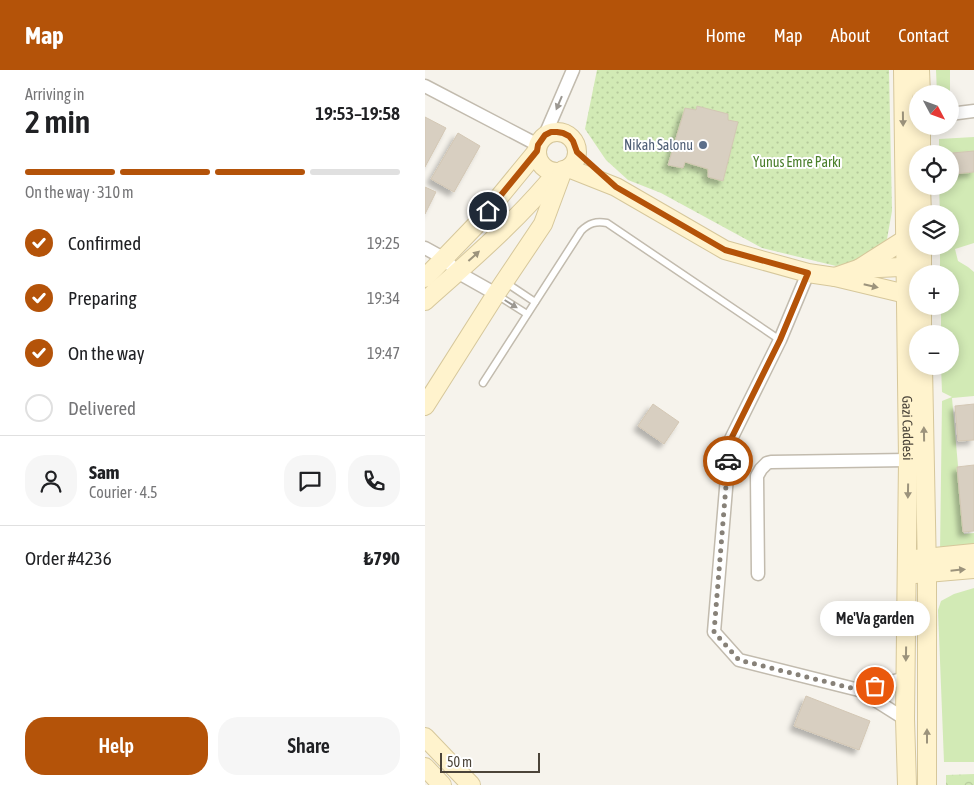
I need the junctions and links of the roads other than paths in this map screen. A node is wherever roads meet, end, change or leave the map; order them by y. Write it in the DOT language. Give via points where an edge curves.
graph roads {
  1 [pos="573,70"];
  2 [pos="903,70"];
  3 [pos="920,70"];
  4 [pos="921,85"];
  5 [pos="425,86"];
  6 [pos="974,111"];
  7 [pos="959,113"];
  8 [pos="540,144"];
  9 [pos="566,165"];
  10 [pos="904,240"];
  11 [pos="425,248"];
  12 [pos="445,259"];
  13 [pos="914,265"];
  14 [pos="858,269"];
  15 [pos="909,269"];
  16 [pos="457,272"];
  17 [pos="808,273"];
  18 [pos="425,278"];
  19 [pos="835,278"];
  20 [pos="500,288"];
  21 [pos="909,293"];
  22 [pos="425,301"];
  23 [pos="535,302"];
  24 [pos="527,314"];
  25 [pos="911,315"];
  26 [pos="780,340"];
  27 [pos="923,375"];
  28 [pos="483,383"];
  29 [pos="425,406"];
  30 [pos="908,460"];
  31 [pos="974,553"];
  32 [pos="927,566"];
  33 [pos="907,567"];
  34 [pos="974,569"];
  35 [pos="758,574"];
  36 [pos="906,678"];
  37 [pos="859,690"];
  38 [pos="905,719"];
  39 [pos="425,737"];
  40 [pos="425,767"];
  41 [pos="442,785"];
  42 [pos="471,785"];
  43 [pos="907,785"];
  44 [pos="927,785"];
  1 -- 8 [label="street, one-way"];
  2 -- 10 [label="street, Gazi Caddesi, one-way"];
  3 -- 4 [label="street"];
  5 -- 8 [label="street"];
  6 -- 7 [label="street"];
  8 -- 9 [label="street" via="538,158 545,168 551,170"];
  8 -- 9 [label="street" via="551,132 569,136 573,141"];
  8 -- 12 [label="street"];
  16 -- 9 [label="street, one-way" via="507,227"];
  9 -- 17 [label="street" via="616,187 725,250"];
  9 -- 20 [label="street" via="543,224"];
  10 -- 13 [label="street, Gazi Caddesi"];
  10 -- 14 [label="street"];
  11 -- 12 [label="street"];
  12 -- 16 [label="street"];
  12 -- 18 [label="street"];
  14 -- 15 [label="street"];
  14 -- 19 [label="street"];
  16 -- 20 [label="street"];
  16 -- 22 [label="street"];
  17 -- 19 [label="street"];
  17 -- 26 [label="street"];
  19 -- 21 [label="street, one-way"];
  20 -- 23 [label="lane"];
  20 -- 24 [label="lane, one-way"];
  20 -- 29 [label="street"];
  23 -- 24 [label="lane"];
  23 -- 26 [label="lane" via="581,231 589,224 601,222"];
  24 -- 28 [label="lane"];
  25 -- 30 [label="street, Gazi Caddesi"];
  26 -- 37 [label="street" via="730,441 714,632 739,660"];
  32 -- 27 [label="street, Gazi Caddesi, one-way"];
  30 -- 33 [label="street, Gazi Caddesi, one-way"];
  30 -- 35 [label="street" via="786,461 764,466 757,476"];
  31 -- 32 [label="street"];
  32 -- 33 [label="street"];
  32 -- 34 [label="street, one-way"];
  44 -- 32 [label="street, Gazi Caddesi, one-way"];
  33 -- 36 [label="street, Gazi Caddesi, one-way"];
  36 -- 37 [label="street"];
  36 -- 38 [label="street, Gazi Caddesi"];
  37 -- 38 [label="street"];
  38 -- 43 [label="street, Gazi Caddesi"];
  39 -- 42 [label="street"];
  40 -- 41 [label="street"];
}
